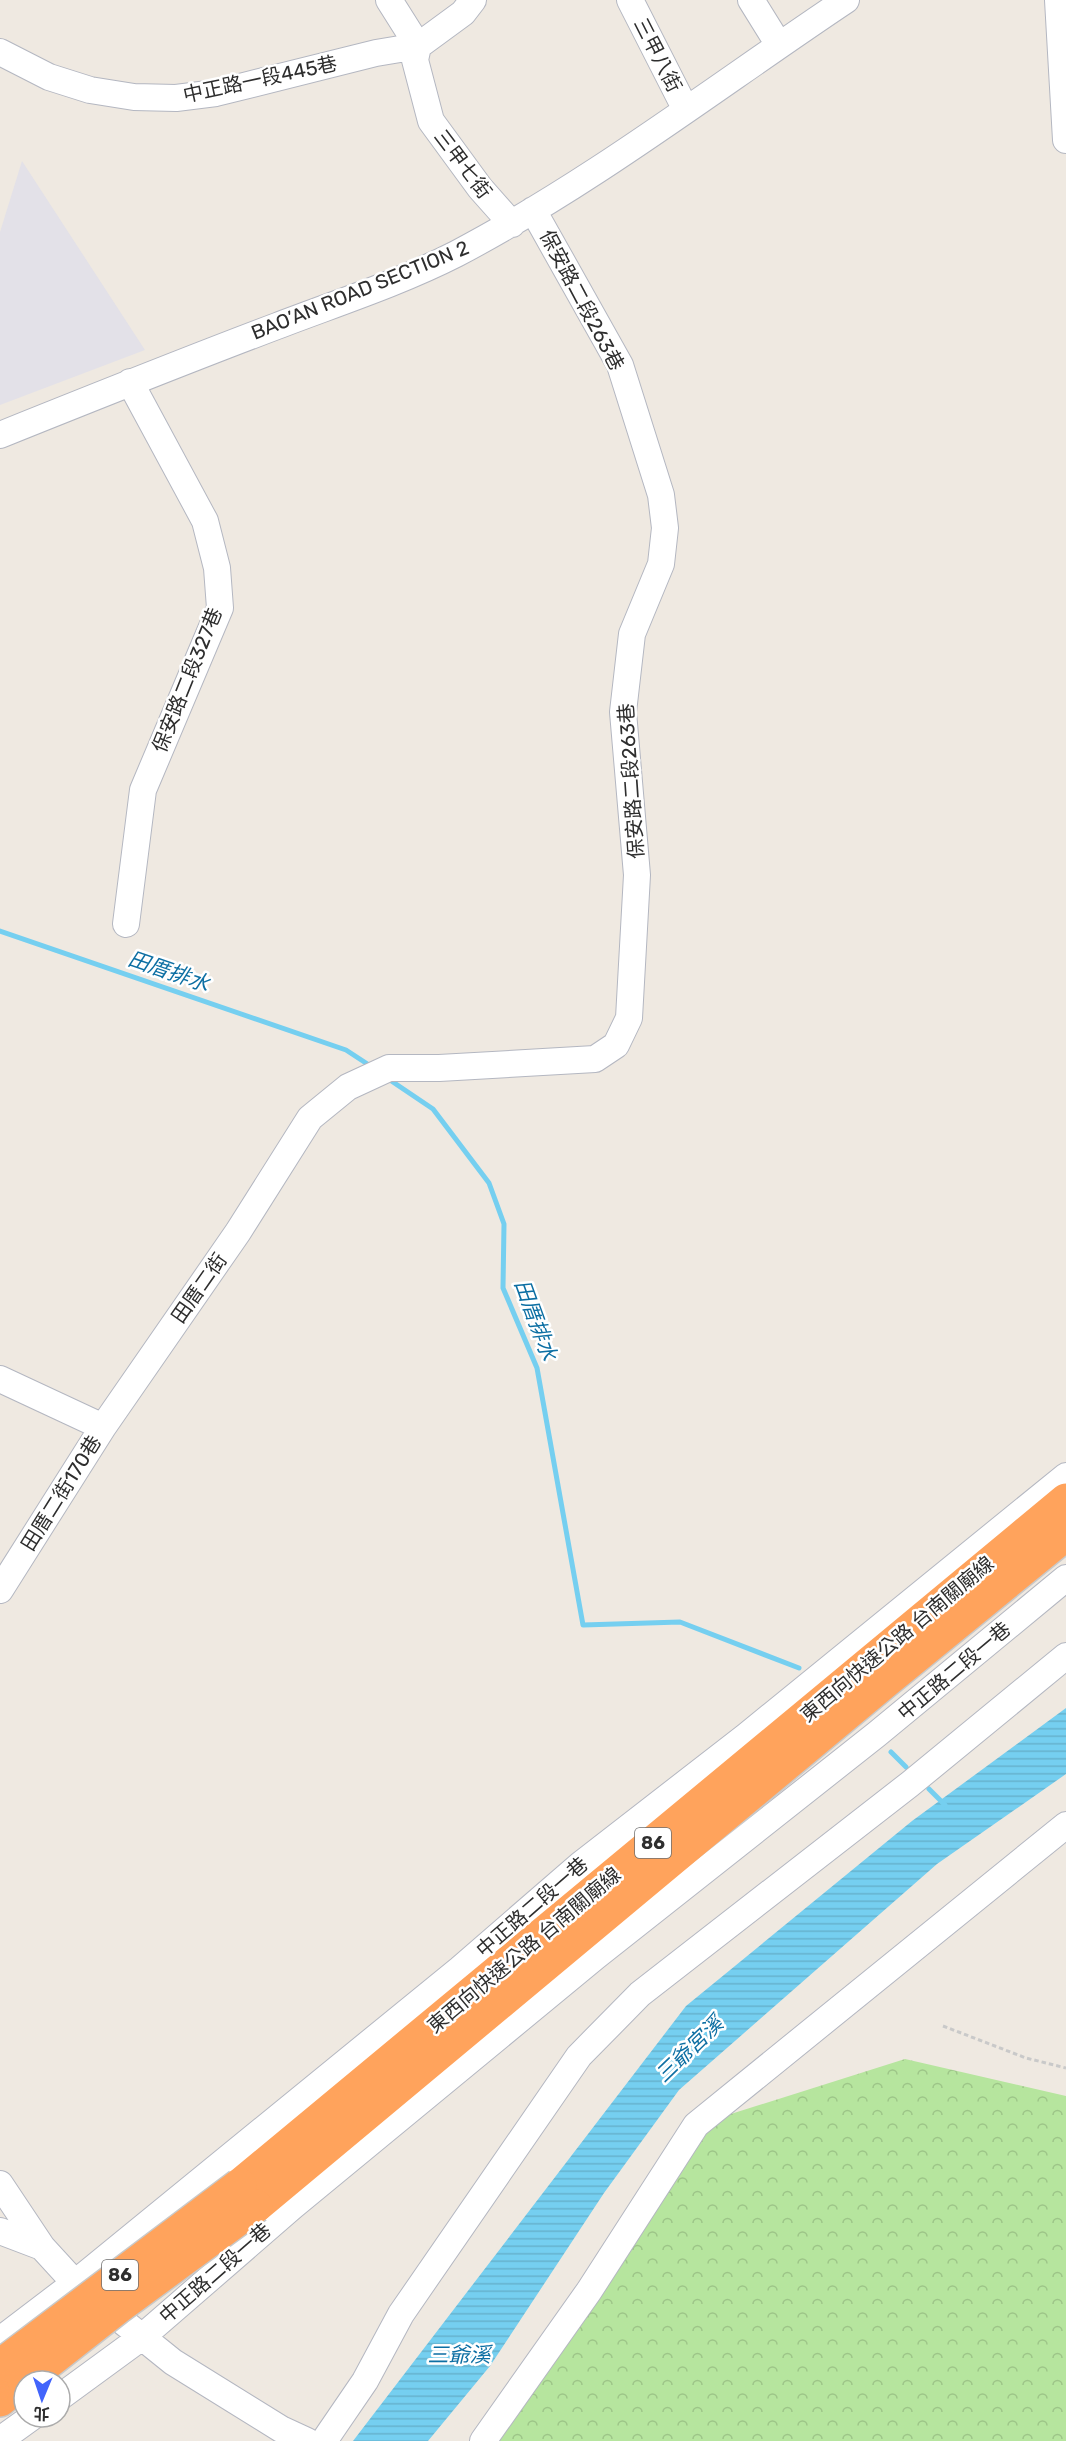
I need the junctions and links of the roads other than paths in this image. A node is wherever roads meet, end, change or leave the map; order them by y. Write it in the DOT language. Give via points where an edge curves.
graph roads {
  1 [pos="389,0"];
  2 [pos="472,0"];
  3 [pos="630,0"];
  4 [pos="751,0"];
  5 [pos="846,0"];
  6 [pos="1058,0"];
  7 [pos="779,45"];
  8 [pos="418,46"];
  9 [pos="0,52"];
  10 [pos="686,110"];
  11 [pos="1066,140"];
  12 [pos="533,210"];
  13 [pos="512,224"];
  14 [pos="130,382"];
  15 [pos="0,435"];
  16 [pos="126,924"];
  17 [pos="383,1071"];
  18 [pos="0,1379"];
  19 [pos="103,1428"];
  20 [pos="1066,1476"];
  21 [pos="1066,1500"];
  22 [pos="1066,1534"];
  23 [pos="1066,1578"];
  24 [pos="0,1590"];
  25 [pos="1066,1656"];
  26 [pos="1066,1825"];
  27 [pos="0,2184"];
  28 [pos="248,2195"];
  29 [pos="0,2231"];
  30 [pos="42,2247"];
  31 [pos="75,2283"];
  32 [pos="142,2337"];
  33 [pos="0,2340"];
  34 [pos="0,2366"];
  35 [pos="39,2369"];
  36 [pos="72,2388"];
  37 [pos="12,2390"];
  38 [pos="0,2400"];
  39 [pos="16,2429"];
  40 [pos="0,2440"];
  41 [pos="307,2441"];
  42 [pos="324,2441"];
  43 [pos="483,2441"];
  1 -- 8 [label="street"];
  2 -- 8 [label="street" via="463,13"];
  3 -- 10 [label="street, 三甲八街"];
  4 -- 7 [label="street"];
  5 -- 7 [label="street, BAO’AN ROAD SECTION 2"];
  6 -- 11 [label="street"];
  7 -- 10 [label="street, BAO’AN ROAD SECTION 2"];
  8 -- 9 [label="street, 中正路一段445巷" via="216,93 176,98 90,90 49,77"];
  8 -- 13 [label="street, 三甲七街" via="415,60 431,121"];
  10 -- 12 [label="street, BAO’AN ROAD SECTION 2"];
  12 -- 13 [label="street, BAO’AN ROAD SECTION 2"];
  12 -- 17 [label="street, 保安路二段263巷" via="620,365 661,495 666,528 661,564 632,634 622,712 637,874 629,1018 616,1045 595,1059"];
  13 -- 14 [label="street, BAO’AN ROAD SECTION 2" via="388,284"];
  14 -- 15 [label="street, BAO’AN ROAD SECTION 2"];
  14 -- 16 [label="street, 保安路二段327巷" via="205,521 217,568 220,608 143,790"];
  17 -- 19 [label="street, 田厝二街" via="348,1087 310,1118 238,1232"];
  18 -- 19 [label="street"];
  19 -- 24 [label="street, 田厝二街170巷"];
  20 -- 31 [label="street, 中正路二段一巷" via="745,1737 580,1865 460,1969"];
  21 -- 28 [label="highway, 東西向快速公路 台南關廟線 / 86"];
  22 -- 28 [label="highway, 東西向快速公路 台南關廟線 / 86"];
  23 -- 32 [label="street, 中正路二段一巷" via="878,1734 567,1980 293,2206"];
  25 -- 42 [label="street" via="901,1791 640,1994 579,2055 401,2314 365,2381"];
  26 -- 43 [label="street" via="696,2125 589,2291"];
  27 -- 30 [label="street"];
  28 -- 34 [label="highway, 東西向快速公路 台南關廟線 / 86, bridge"];
  28 -- 35 [label="highway, 東西向快速公路 台南關廟線 / 86, bridge"];
  29 -- 30 [label="street"];
  30 -- 31 [label="street"];
  31 -- 32 [label="street"];
  31 -- 33 [label="street, 中正路二段一巷"];
  32 -- 36 [label="street, 中正路二段一巷"];
  32 -- 41 [label="street" via="193,2375 280,2429"];
  37 -- 38 [label="highway, 東西向快速公路 台南關廟線 / 86"];
  39 -- 40 [label="street"];
}
